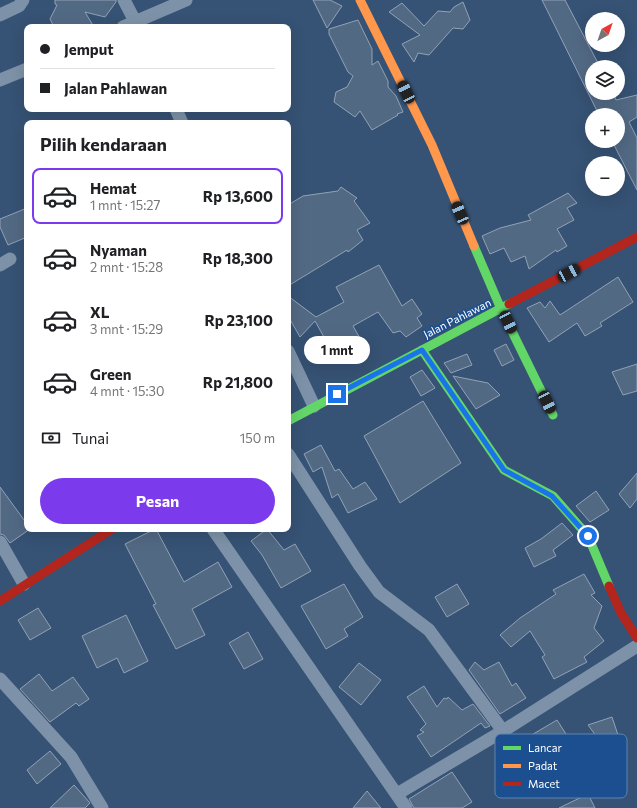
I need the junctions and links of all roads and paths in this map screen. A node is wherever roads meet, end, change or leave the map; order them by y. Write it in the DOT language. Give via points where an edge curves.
graph roads {
  1 [pos="23,0"];
  2 [pos="124,0"];
  3 [pos="186,0"];
  4 [pos="360,0"];
  5 [pos="0,16"];
  6 [pos="136,24"];
  7 [pos="24,70"];
  8 [pos="0,80"];
  9 [pos="637,237"];
  10 [pos="501,309"];
  11 [pos="422,350"];
  12 [pos="291,357"];
  13 [pos="314,406"];
  14 [pos="553,415"];
  15 [pos="291,419"];
  16 [pos="291,459"];
  17 [pos="107,532"];
  18 [pos="215,532"];
  19 [pos="0,542"];
  20 [pos="24,584"];
  21 [pos="0,601"];
  22 [pos="637,638"];
  23 [pos="637,646"];
  24 [pos="0,679"];
  25 [pos="504,731"];
  26 [pos="500,734"];
  27 [pos="495,737"];
  28 [pos="402,804"];
  29 [pos="102,808"];
  1 -- 5 [label="street" via="18,6"];
  2 -- 6 [label="street"];
  3 -- 6 [label="street"];
  4 -- 10 [label="street" via="432,145"];
  7 -- 8 [label="street"];
  9 -- 10 [label="street, Jalan Pahlawan"];
  10 -- 11 [label="street, Jalan Pahlawan"];
  10 -- 14 [label="street"];
  11 -- 13 [label="street, Jalan Pahlawan"];
  11 -- 22 [label="street" via="504,470 552,496 588,536 621,613"];
  12 -- 13 [label="street"];
  13 -- 15 [label="street, Jalan Pahlawan"];
  16 -- 25 [label="street" via="379,592 429,630"];
  17 -- 20 [label="street"];
  18 -- 28 [label="street"];
  19 -- 20 [label="street"];
  20 -- 21 [label="street"];
  23 -- 25 [label="street"];
  24 -- 29 [label="street" via="71,757"];
  25 -- 26 [label="street"];
  27 -- 28 [label="street"];
}
